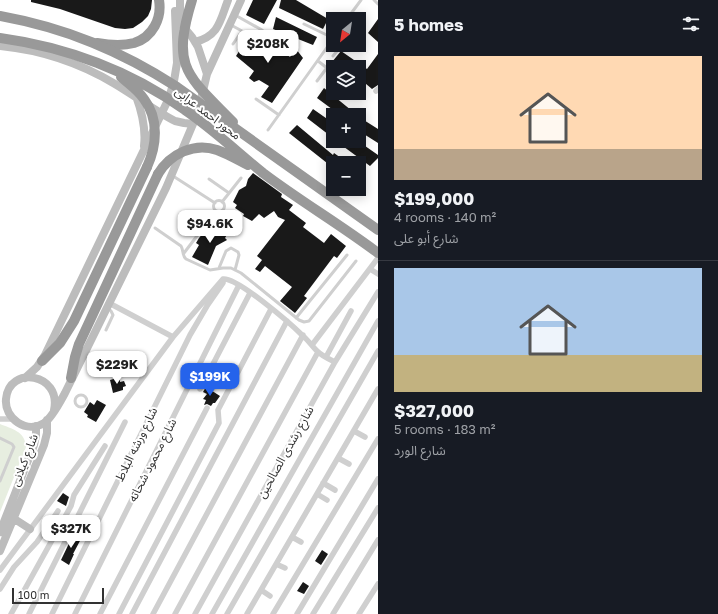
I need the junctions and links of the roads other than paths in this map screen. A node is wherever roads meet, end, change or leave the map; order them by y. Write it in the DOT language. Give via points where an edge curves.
graph roads {
  1 [pos="159,0"];
  2 [pos="175,0"];
  3 [pos="180,0"];
  4 [pos="192,0"];
  5 [pos="228,0"];
  6 [pos="241,0"];
  7 [pos="361,0"];
  8 [pos="374,0"];
  9 [pos="378,4"];
  10 [pos="352,12"];
  11 [pos="234,14"];
  12 [pos="0,16"];
  13 [pos="229,24"];
  14 [pos="304,24"];
  15 [pos="326,35"];
  16 [pos="0,38"];
  17 [pos="195,42"];
  18 [pos="96,43"];
  19 [pos="233,44"];
  20 [pos="0,46"];
  21 [pos="326,49"];
  22 [pos="288,51"];
  23 [pos="336,52"];
  24 [pos="333,56"];
  25 [pos="318,61"];
  26 [pos="112,69"];
  27 [pos="207,74"];
  28 [pos="317,81"];
  29 [pos="136,96"];
  30 [pos="256,99"];
  31 [pos="162,113"];
  32 [pos="279,115"];
  33 [pos="193,124"];
  34 [pos="268,130"];
  35 [pos="249,139"];
  36 [pos="143,150"];
  37 [pos="264,173"];
  38 [pos="171,175"];
  39 [pos="241,178"];
  40 [pos="209,179"];
  41 [pos="229,193"];
  42 [pos="222,202"];
  43 [pos="215,203"];
  44 [pos="216,211"];
  45 [pos="155,228"];
  46 [pos="378,230"];
  47 [pos="184,253"];
  48 [pos="378,253"];
  49 [pos="347,254"];
  50 [pos="378,258"];
  51 [pos="356,261"];
  52 [pos="220,268"];
  53 [pos="370,269"];
  54 [pos="235,270"];
  55 [pos="378,274"];
  56 [pos="226,279"];
  57 [pos="239,285"];
  58 [pos="378,292"];
  59 [pos="250,293"];
  60 [pos="108,305"];
  61 [pos="271,309"];
  62 [pos="351,311"];
  63 [pos="296,318"];
  64 [pos="287,321"];
  65 [pos="378,321"];
  66 [pos="106,330"];
  67 [pos="303,335"];
  68 [pos="173,337"];
  69 [pos="312,345"];
  70 [pos="378,351"];
  71 [pos="318,352"];
  72 [pos="326,357"];
  73 [pos="42,361"];
  74 [pos="335,362"];
  75 [pos="25,378"];
  76 [pos="71,378"];
  77 [pos="200,389"];
  78 [pos="378,391"];
  79 [pos="64,393"];
  80 [pos="75,398"];
  81 [pos="3,406"];
  82 [pos="207,408"];
  83 [pos="54,410"];
  84 [pos="12,419"];
  85 [pos="0,420"];
  86 [pos="47,420"];
  87 [pos="125,422"];
  88 [pos="36,426"];
  89 [pos="354,431"];
  90 [pos="365,437"];
  91 [pos="0,438"];
  92 [pos="378,439"];
  93 [pos="105,446"];
  94 [pos="338,458"];
  95 [pos="349,464"];
  96 [pos="378,479"];
  97 [pos="0,481"];
  98 [pos="323,483"];
  99 [pos="335,490"];
  100 [pos="317,494"];
  101 [pos="327,500"];
  102 [pos="378,508"];
  103 [pos="58,511"];
  104 [pos="13,518"];
  105 [pos="30,529"];
  106 [pos="0,532"];
  107 [pos="292,537"];
  108 [pos="378,540"];
  109 [pos="301,542"];
  110 [pos="376,550"];
  111 [pos="0,551"];
  112 [pos="276,564"];
  113 [pos="285,568"];
  114 [pos="0,570"];
  115 [pos="378,584"];
  116 [pos="0,589"];
  117 [pos="261,590"];
  118 [pos="270,596"];
  119 [pos="11,614"];
  120 [pos="29,614"];
  121 [pos="52,614"];
  122 [pos="75,614"];
  123 [pos="100,614"];
  124 [pos="119,614"];
  125 [pos="132,614"];
  126 [pos="153,614"];
  127 [pos="175,614"];
  128 [pos="195,614"];
  129 [pos="212,614"];
  130 [pos="227,614"];
  131 [pos="247,614"];
  132 [pos="273,614"];
  133 [pos="297,614"];
  134 [pos="313,614"];
  135 [pos="333,614"];
  136 [pos="359,614"];
  1 -- 18 [label="highway" via="158,20 153,30 144,38 129,44"];
  2 -- 31 [label="street" via="176,72"];
  3 -- 17 [label="street" via="182,24"];
  4 -- 35 [label="highway, bridge" via="185,22 183,46 188,71 199,87"];
  5 -- 17 [label="street" via="215,32 208,38"];
  6 -- 11 [label="street"];
  7 -- 10 [label="lane"];
  8 -- 9 [label="lane"];
  11 -- 13 [label="street"];
  11 -- 22 [label="lane" via="262,30"];
  12 -- 18 [label="highway, محور احمد عرابى, bridge" via="44,25"];
  13 -- 19 [label="lane" via="242,31"];
  13 -- 27 [label="street"];
  14 -- 15 [label="lane"];
  16 -- 26 [label="highway, محور احمد عرابى, bridge" via="56,49"];
  17 -- 27 [label="street"];
  18 -- 35 [label="highway, محور احمد عرابى, bridge" via="162,77"];
  20 -- 29 [label="street" via="36,52 74,64"];
  21 -- 25 [label="lane"];
  23 -- 24 [label="lane"];
  25 -- 28 [label="lane" via="328,67"];
  25 -- 32 [label="lane"];
  26 -- 37 [label="highway, محور احمد عرابى, bridge" via="177,104"];
  26 -- 73 [label="highway, bridge" via="135,89 148,105 155,125 154,147 74,321 60,342"];
  27 -- 33 [label="street"];
  29 -- 31 [label="street"];
  29 -- 36 [label="street" via="144,127"];
  30 -- 32 [label="lane"];
  31 -- 33 [label="street" via="179,122"];
  31 -- 36 [label="street"];
  32 -- 34 [label="lane"];
  33 -- 38 [label="street"];
  35 -- 46 [label="highway, محور احمد عرابى, bridge"];
  36 -- 73 [label="street"];
  37 -- 48 [label="highway, محور احمد عرابى, bridge"];
  37 -- 76 [label="highway, bridge" via="223,152 205,148 180,153 165,164 155,180 79,344"];
  38 -- 43 [label="lane"];
  38 -- 60 [label="street"];
  39 -- 41 [label="lane"];
  40 -- 41 [label="lane"];
  41 -- 42 [label="lane"];
  42 -- 43 [label="lane"];
  42 -- 44 [label="lane" via="224,210"];
  43 -- 44 [label="lane"];
  44 -- 47 [label="lane"];
  45 -- 47 [label="lane" via="181,246"];
  47 -- 52 [label="lane" via="186,259 205,268"];
  49 -- 63 [label="lane"];
  50 -- 53 [label="street"];
  51 -- 63 [label="lane" via="309,321"];
  52 -- 54 [label="lane"];
  52 -- 54 [label="lane" via="226,252 231,248 239,255"];
  53 -- 55 [label="street"];
  53 -- 69 [label="street"];
  54 -- 63 [label="lane"];
  56 -- 57 [label="street"];
  56 -- 68 [label="street" via="222,280"];
  56 -- 121 [label="street, شارع ورشه البلاط" via="190,335"];
  57 -- 59 [label="street"];
  57 -- 122 [label="street, شارع محمود شحاته"];
  58 -- 74 [label="street, شارع رشدى الصالحين"];
  59 -- 61 [label="street"];
  59 -- 77 [label="street"];
  60 -- 66 [label="lane" via="113,316"];
  60 -- 68 [label="street"];
  60 -- 76 [label="street"];
  61 -- 64 [label="street"];
  61 -- 124 [label="street" via="218,410 219,423"];
  62 -- 72 [label="street"];
  64 -- 67 [label="street"];
  64 -- 125 [label="street"];
  65 -- 129 [label="street"];
  67 -- 69 [label="street"];
  67 -- 126 [label="street"];
  68 -- 105 [label="street"];
  69 -- 71 [label="street"];
  70 -- 130 [label="street"];
  71 -- 72 [label="street"];
  71 -- 127 [label="street"];
  72 -- 74 [label="street"];
  73 -- 75 [label="street"];
  74 -- 128 [label="street, شارع رشدى الصالحين"];
  75 -- 81 [label="street" via="11,386"];
  75 -- 83 [label="street" via="35,377 48,384 55,396"];
  76 -- 79 [label="street"];
  78 -- 89 [label="street"];
  79 -- 80 [label="lane"];
  79 -- 83 [label="street"];
  80 -- 80 [label="lane" via="75,403 79,406 87,403 87,398 83,395"];
  81 -- 84 [label="street"];
  82 -- 123 [label="street"];
  83 -- 86 [label="street"];
  84 -- 85 [label="street"];
  84 -- 88 [label="street" via="25,426"];
  86 -- 88 [label="street"];
  86 -- 104 [label="street, شارع كيلانى" via="44,445"];
  87 -- 120 [label="street"];
  88 -- 106 [label="street, شارع كيلانى" via="34,445"];
  89 -- 90 [label="street"];
  89 -- 94 [label="street"];
  91 -- 97 [label="lane" via="14,447"];
  92 -- 132 [label="street"];
  93 -- 119 [label="street" via="74,495 71,506"];
  94 -- 95 [label="street"];
  94 -- 98 [label="street"];
  96 -- 133 [label="street"];
  98 -- 99 [label="street"];
  98 -- 100 [label="street"];
  100 -- 101 [label="street"];
  100 -- 107 [label="street"];
  102 -- 134 [label="street"];
  103 -- 116 [label="street"];
  104 -- 105 [label="street"];
  104 -- 111 [label="street, شارع كيلانى"];
  105 -- 114 [label="street"];
  107 -- 109 [label="street"];
  107 -- 112 [label="street"];
  108 -- 110 [label="street"];
  110 -- 135 [label="street"];
  112 -- 113 [label="street"];
  112 -- 117 [label="street"];
  115 -- 136 [label="street"];
  117 -- 118 [label="street"];
  117 -- 131 [label="street"];
}
